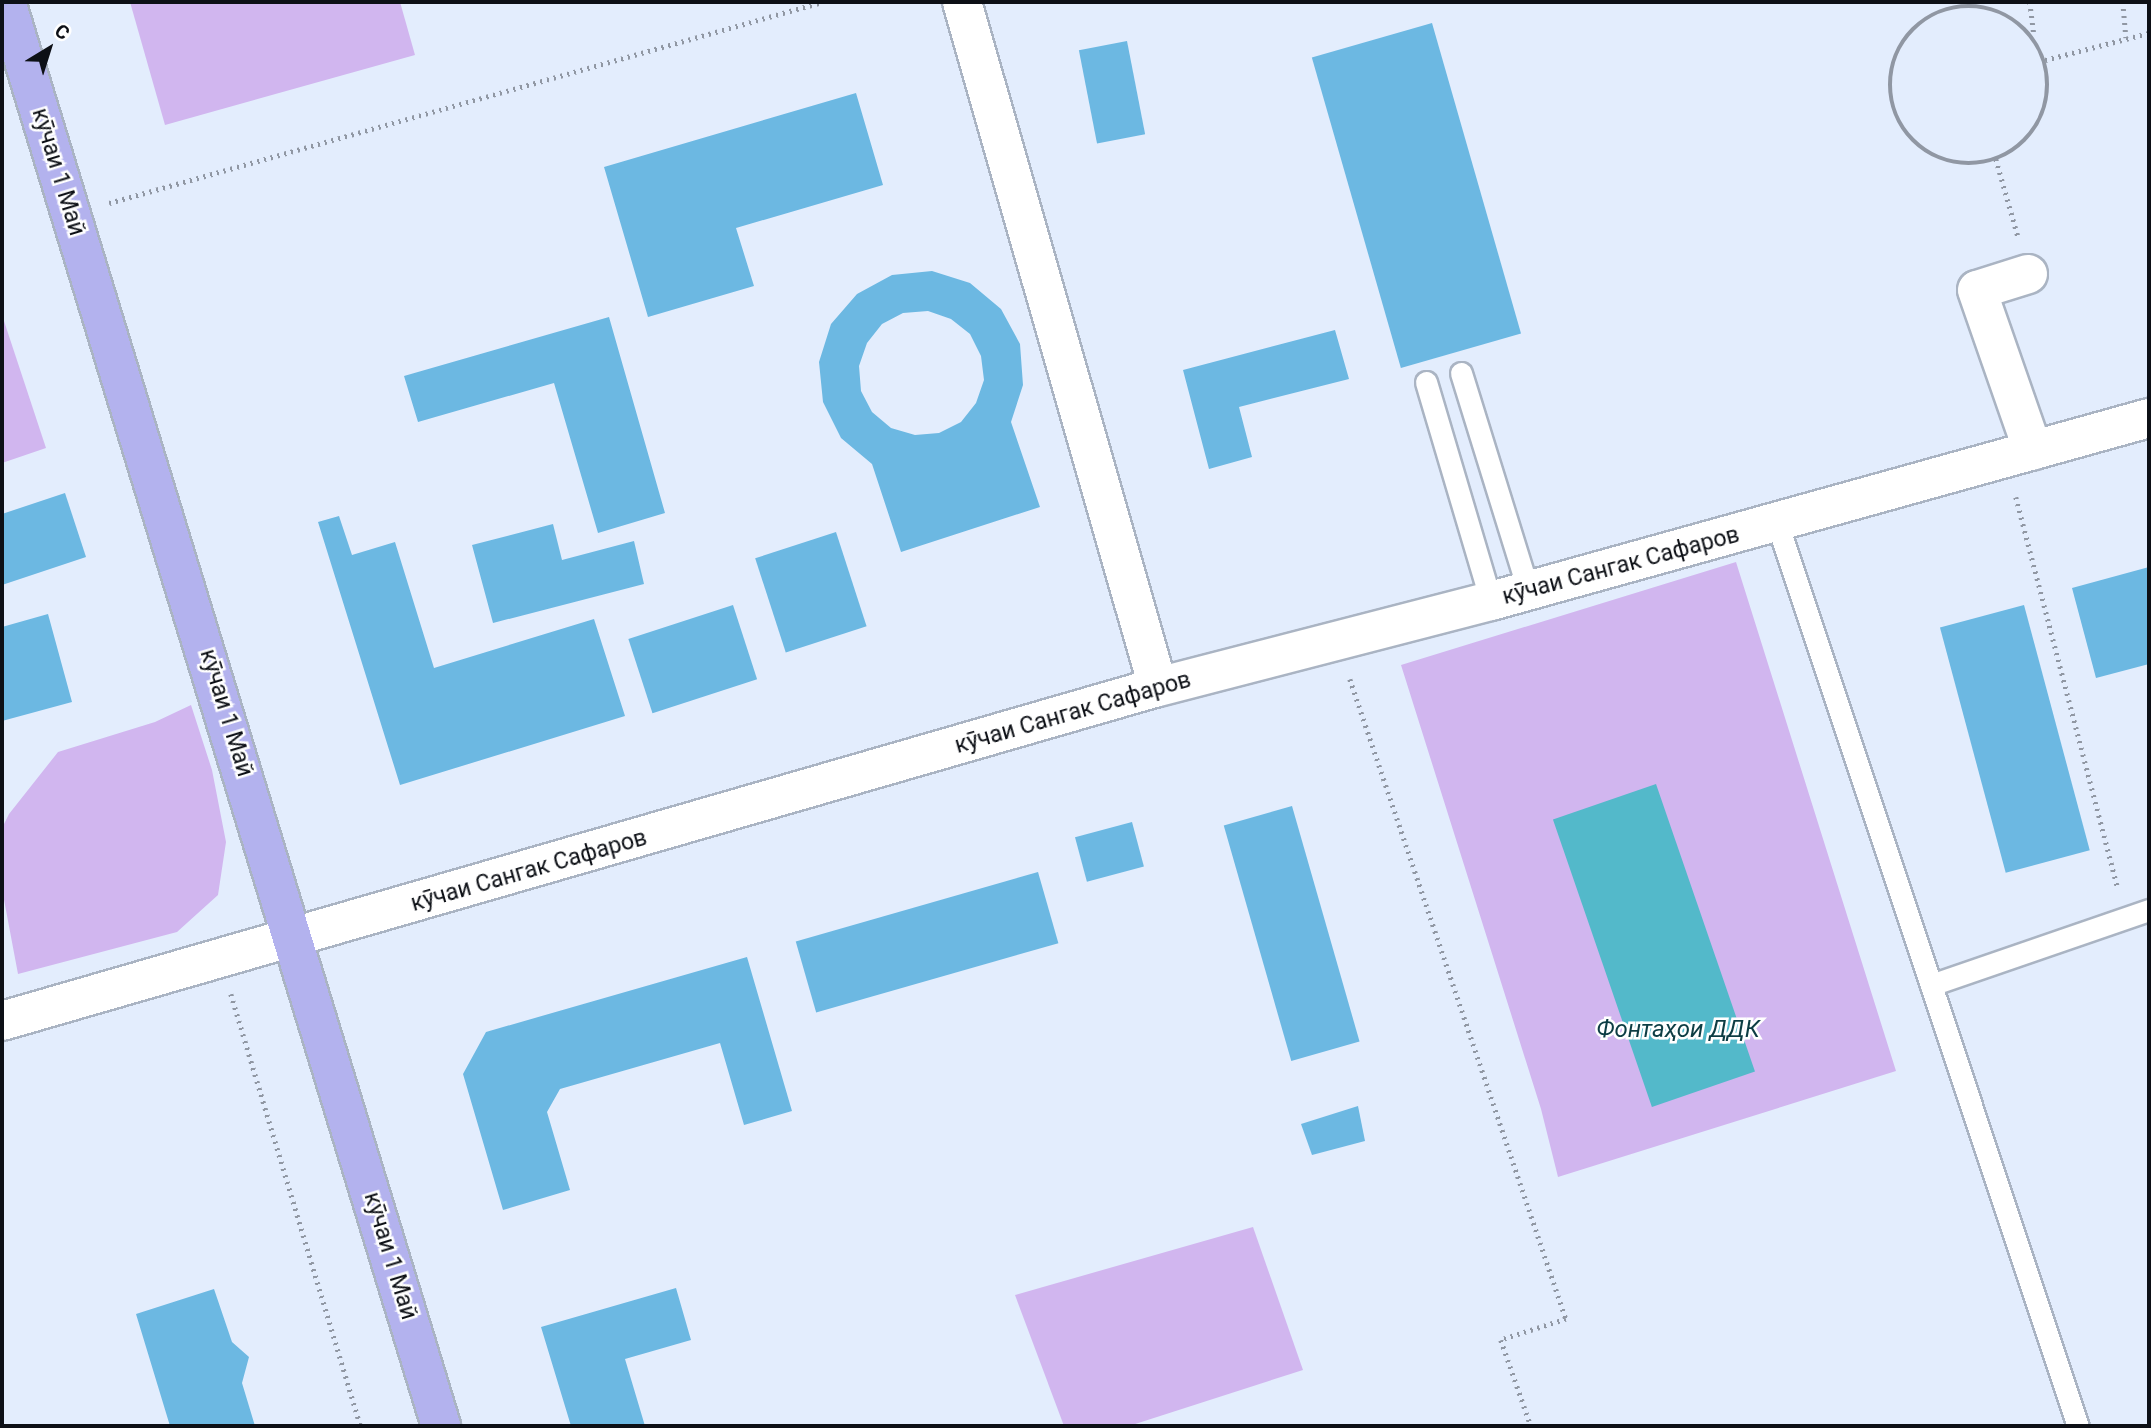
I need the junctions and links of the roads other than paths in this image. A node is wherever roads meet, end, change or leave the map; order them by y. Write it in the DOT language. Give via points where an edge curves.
graph roads {
  1 [pos="6,2"];
  2 [pos="962,2"];
  3 [pos="2028,274"];
  4 [pos="1461,373"];
  5 [pos="1426,382"];
  6 [pos="2149,418"];
  7 [pos="2019,455"];
  8 [pos="1777,523"];
  9 [pos="1528,590"];
  10 [pos="1491,601"];
  11 [pos="1157,687"];
  12 [pos="2149,910"];
  13 [pos="295,939"];
  14 [pos="1931,985"];
  15 [pos="2,1021"];
  16 [pos="441,1426"];
  17 [pos="2078,1426"];
  1 -- 13 [label="main road, кӯчаи 1 Май"];
  2 -- 11 [label="street"];
  3 -- 7 [label="street" via="1977,290"];
  4 -- 9 [label="lane"];
  5 -- 10 [label="lane"];
  6 -- 7 [label="street, кӯчаи Сангак Сафаров"];
  7 -- 8 [label="street, кӯчаи Сангак Сафаров"];
  8 -- 9 [label="street, кӯчаи Сангак Сафаров"];
  8 -- 14 [label="lane"];
  9 -- 10 [label="street, кӯчаи Сангак Сафаров"];
  10 -- 11 [label="street, кӯчаи Сангак Сафаров"];
  11 -- 13 [label="street, кӯчаи Сангак Сафаров"];
  12 -- 14 [label="lane"];
  13 -- 15 [label="street, кӯчаи Сангак Сафаров"];
  13 -- 16 [label="main road, кӯчаи 1 Май"];
  14 -- 17 [label="lane"];
}
